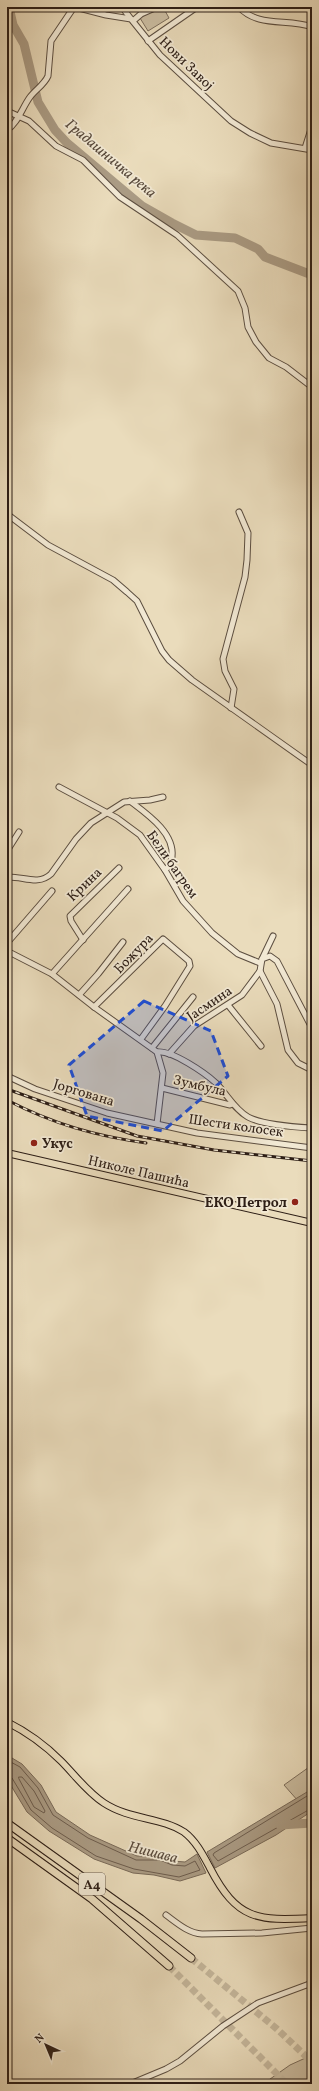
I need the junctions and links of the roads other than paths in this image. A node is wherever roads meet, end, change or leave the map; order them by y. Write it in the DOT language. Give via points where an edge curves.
graph roads {
  1 [pos="74,7"];
  2 [pos="122,7"];
  3 [pos="157,7"];
  4 [pos="197,7"];
  5 [pos="239,7"];
  6 [pos="132,20"];
  7 [pos="312,27"];
  8 [pos="148,41"];
  9 [pos="7,111"];
  10 [pos="18,116"];
  11 [pos="312,126"];
  12 [pos="7,130"];
  13 [pos="305,148"];
  14 [pos="312,150"];
  15 [pos="312,387"];
  16 [pos="239,512"];
  17 [pos="7,514"];
  18 [pos="231,708"];
  19 [pos="312,765"];
  20 [pos="59,787"];
  21 [pos="163,797"];
  22 [pos="130,801"];
  23 [pos="108,813"];
  24 [pos="19,832"];
  25 [pos="7,851"];
  26 [pos="119,868"];
  27 [pos="165,870"];
  28 [pos="7,877"];
  29 [pos="128,889"];
  30 [pos="52,891"];
  31 [pos="273,936"];
  32 [pos="83,940"];
  33 [pos="123,942"];
  34 [pos="7,944"];
  35 [pos="7,951"];
  36 [pos="261,961"];
  37 [pos="260,971"];
  38 [pos="52,974"];
  39 [pos="79,995"];
  40 [pos="193,997"];
  41 [pos="228,1005"];
  42 [pos="94,1007"];
  43 [pos="312,1028"];
  44 [pos="141,1040"];
  45 [pos="261,1046"];
  46 [pos="152,1048"];
  47 [pos="157,1052"];
  48 [pos="169,1054"];
  49 [pos="312,1070"];
  50 [pos="7,1076"];
  51 [pos="162,1088"];
  52 [pos="233,1104"];
  53 [pos="157,1124"];
  54 [pos="311,1128"];
  55 [pos="312,1148"];
  56 [pos="7,1153"];
  57 [pos="312,1223"];
  58 [pos="7,1722"];
  59 [pos="7,1823"];
  60 [pos="7,1838"];
  61 [pos="166,1915"];
  62 [pos="312,1918"];
  63 [pos="312,1928"];
  64 [pos="191,1958"];
  65 [pos="169,1966"];
  66 [pos="312,1983"];
  67 [pos="130,2084"];
  1 -- 6 [label="street"];
  1 -- 10 [label="street" via="52,40 48,76 42,86 30,96"];
  2 -- 6 [label="street, Нови Завој"];
  3 -- 6 [label="street"];
  4 -- 8 [label="street"];
  5 -- 7 [label="street" via="243,12 264,21 284,21"];
  6 -- 8 [label="street, Нови Завој"];
  8 -- 13 [label="street, Нови Завој" via="231,121 270,142"];
  9 -- 10 [label="street"];
  10 -- 12 [label="street"];
  10 -- 15 [label="street" via="29,121 56,146 83,160 120,197 177,235 238,290 245,308 248,327 268,358 286,367"];
  11 -- 13 [label="street"];
  13 -- 14 [label="street, Нови Завој"];
  16 -- 18 [label="street" via="247,527 248,547 245,577 223,659 224,671 234,689"];
  17 -- 18 [label="street" via="48,545 113,580 127,592 137,601 169,660"];
  18 -- 19 [label="street"];
  20 -- 23 [label="street, Бели багрем"];
  21 -- 22 [label="street"];
  22 -- 23 [label="street"];
  22 -- 27 [label="street" via="164,830 172,845 171,861"];
  23 -- 27 [label="street, Бели багрем" via="140,835"];
  23 -- 28 [label="street" via="84,830 49,876 36,881"];
  24 -- 25 [label="street"];
  26 -- 32 [label="street, Крина" via="70,916"];
  27 -- 36 [label="street, Бели багрем" via="183,901 212,933 238,954"];
  29 -- 32 [label="street"];
  30 -- 34 [label="street"];
  31 -- 36 [label="street"];
  32 -- 38 [label="street"];
  33 -- 39 [label="street"];
  35 -- 38 [label="street"];
  36 -- 37 [label="street"];
  36 -- 43 [label="street, Бели багрем" via="270,956 277,961"];
  37 -- 41 [label="street, Јасмина" via="245,992"];
  37 -- 49 [label="street" via="278,1004 288,1050 298,1063"];
  38 -- 39 [label="street"];
  39 -- 42 [label="street"];
  40 -- 46 [label="street"];
  41 -- 45 [label="street"];
  41 -- 48 [label="street, Јасмина" via="194,1026"];
  42 -- 44 [label="street"];
  42 -- 44 [label="street, Божура" via="163,939 190,963 190,968"];
  44 -- 46 [label="street"];
  46 -- 47 [label="street"];
  47 -- 48 [label="street"];
  47 -- 51 [label="street" via="163,1068"];
  48 -- 52 [label="street" via="216,1083"];
  50 -- 53 [label="street, Јоргована" via="84,1106"];
  51 -- 52 [label="street, Зумбула"];
  51 -- 53 [label="street"];
  52 -- 54 [label="street" via="252,1119 296,1128"];
  53 -- 55 [label="street, Шести колосек" via="197,1133"];
  56 -- 57 [label="main road, Николе Пашића"];
  58 -- 62 [label="main road" via="42,1744 91,1793 105,1803 133,1817 176,1828 194,1841 220,1887 238,1907 259,1917"];
  59 -- 64 [label="highway, A4"];
  60 -- 65 [label="highway, A4" via="92,1899"];
  61 -- 63 [label="street" via="186,1929 202,1934 262,1933"];
  66 -- 67 [label="street" via="258,2003 222,2026 180,2061"];
}
